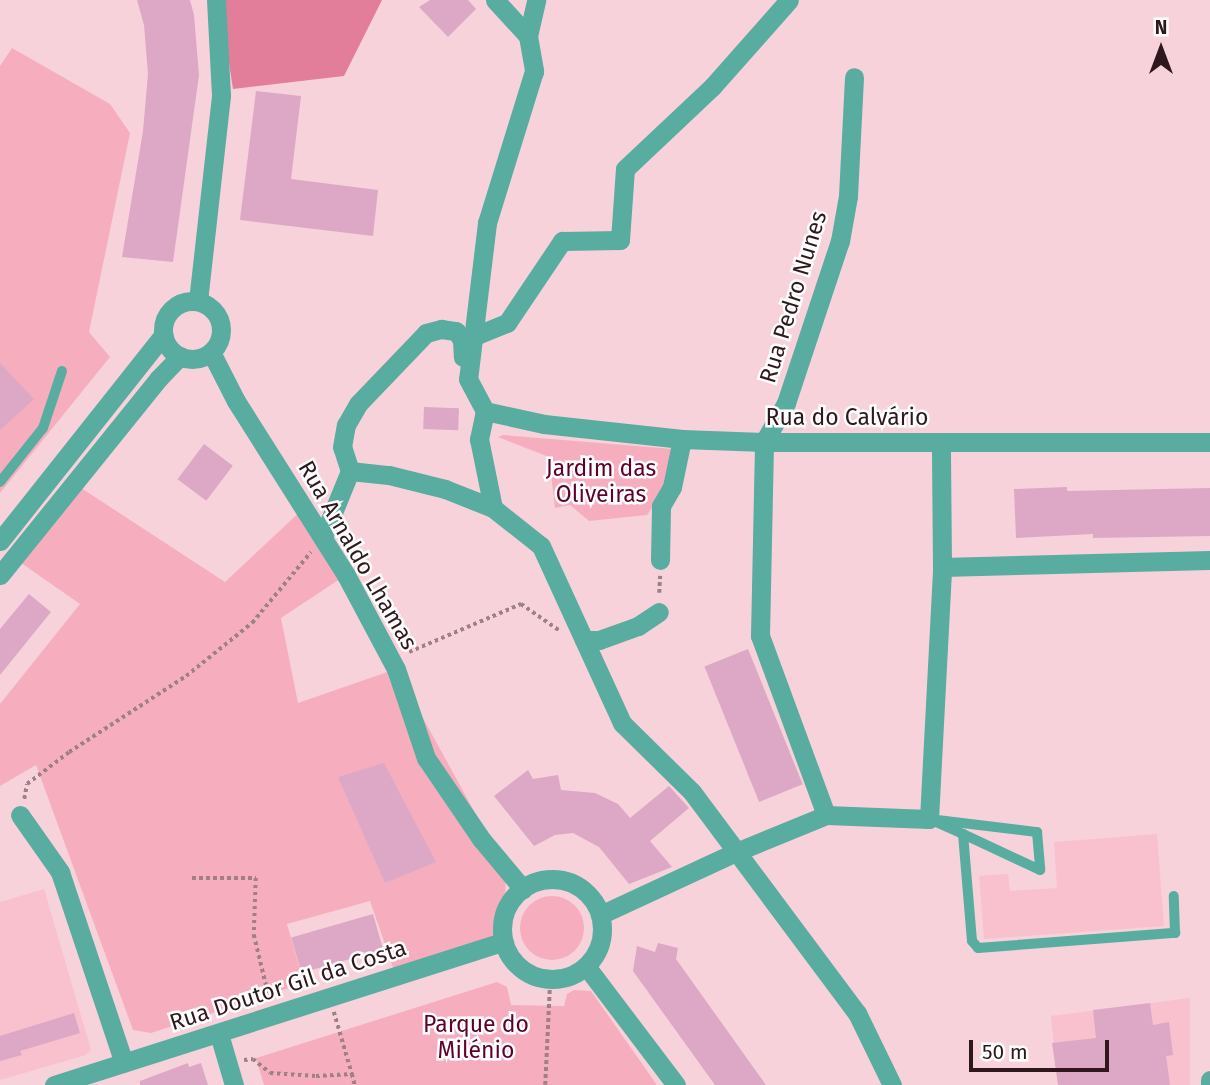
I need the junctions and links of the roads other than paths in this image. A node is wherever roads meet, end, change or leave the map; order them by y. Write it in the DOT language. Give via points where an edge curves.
graph roads {
  1 [pos="216,0"];
  2 [pos="495,0"];
  3 [pos="536,0"];
  4 [pos="789,0"];
  5 [pos="528,36"];
  6 [pos="854,77"];
  7 [pos="198,302"];
  8 [pos="163,335"];
  9 [pos="471,337"];
  10 [pos="211,352"];
  11 [pos="180,356"];
  12 [pos="62,371"];
  13 [pos="471,384"];
  14 [pos="485,411"];
  15 [pos="682,439"];
  16 [pos="764,442"];
  17 [pos="941,442"];
  18 [pos="1210,442"];
  19 [pos="350,471"];
  20 [pos="0,482"];
  21 [pos="493,508"];
  22 [pos="323,537"];
  23 [pos="0,541"];
  24 [pos="660,560"];
  25 [pos="1210,560"];
  26 [pos="942,566"];
  27 [pos="0,575"];
  28 [pos="659,612"];
  29 [pos="582,635"];
  30 [pos="20,816"];
  31 [pos="827,816"];
  32 [pos="929,819"];
  33 [pos="963,834"];
  34 [pos="736,852"];
  35 [pos="523,888"];
  36 [pos="1174,896"];
  37 [pos="600,915"];
  38 [pos="504,941"];
  39 [pos="586,966"];
  40 [pos="219,1034"];
  41 [pos="124,1063"];
  42 [pos="83,1079"];
  43 [pos="1210,1080"];
  44 [pos="54,1085"];
  45 [pos="234,1085"];
  46 [pos="676,1085"];
  47 [pos="892,1085"];
  48 [pos="1210,1085"];
  1 -- 7 [label="street" via="221,95"];
  2 -- 5 [label="street"];
  3 -- 5 [label="street"];
  4 -- 9 [label="street" via="712,87 625,169 620,240 562,241 507,323"];
  5 -- 9 [label="street" via="534,71 487,223"];
  6 -- 16 [label="street, Rua Pedro Nunes" via="848,196 840,241 786,403"];
  7 -- 8 [label="street" via="183,302 172,309"];
  7 -- 10 [label="street" via="213,309 221,324 221,335"];
  8 -- 11 [label="street" via="168,347"];
  8 -- 23 [label="street"];
  9 -- 13 [label="street"];
  10 -- 11 [label="street" via="197,359"];
  10 -- 22 [label="street, Rua Arnaldo Lhamas" via="236,401"];
  11 -- 27 [label="street"];
  12 -- 20 [label="lane" via="43,428"];
  13 -- 14 [label="street"];
  13 -- 19 [label="street" via="465,383 462,340 456,331 426,334 358,404 346,425 342,447"];
  14 -- 15 [label="street, Rua do Calvário" via="544,424"];
  14 -- 21 [label="street" via="479,439"];
  15 -- 16 [label="street, Rua do Calvário"];
  15 -- 24 [label="street" via="672,487 661,506"];
  16 -- 17 [label="street, Rua do Calvário"];
  16 -- 31 [label="street" via="760,636"];
  17 -- 18 [label="street, Rua do Calvário"];
  17 -- 26 [label="street"];
  19 -- 21 [label="street" via="445,489"];
  19 -- 22 [label="street"];
  21 -- 29 [label="street" via="541,546"];
  22 -- 35 [label="street, Rua Arnaldo Lhamas" via="391,660 426,758 482,840"];
  25 -- 26 [label="street"];
  26 -- 32 [label="street"];
  28 -- 29 [label="street" via="638,626 599,640"];
  29 -- 34 [label="street" via="622,723 692,792"];
  30 -- 41 [label="street" via="60,872"];
  31 -- 32 [label="street"];
  31 -- 34 [label="street"];
  32 -- 33 [label="lane"];
  32 -- 33 [label="lane" via="1037,832 1041,870"];
  33 -- 36 [label="lane" via="972,941 978,948 1175,933"];
  34 -- 37 [label="street"];
  34 -- 47 [label="street" via="857,1013"];
  35 -- 37 [label="street" via="537,881 568,882 593,900"];
  35 -- 38 [label="street" via="505,912"];
  37 -- 39 [label="street" via="600,942"];
  38 -- 39 [label="street" via="510,956 534,976 564,977"];
  38 -- 40 [label="street, Rua Doutor Gil da Costa"];
  39 -- 46 [label="street"];
  40 -- 41 [label="street, Rua Doutor Gil da Costa"];
  40 -- 45 [label="street"];
  41 -- 42 [label="street, Rua Doutor Gil da Costa"];
  42 -- 44 [label="street, Rua Doutor Gil da Costa"];
  43 -- 48 [label="street"];
}
